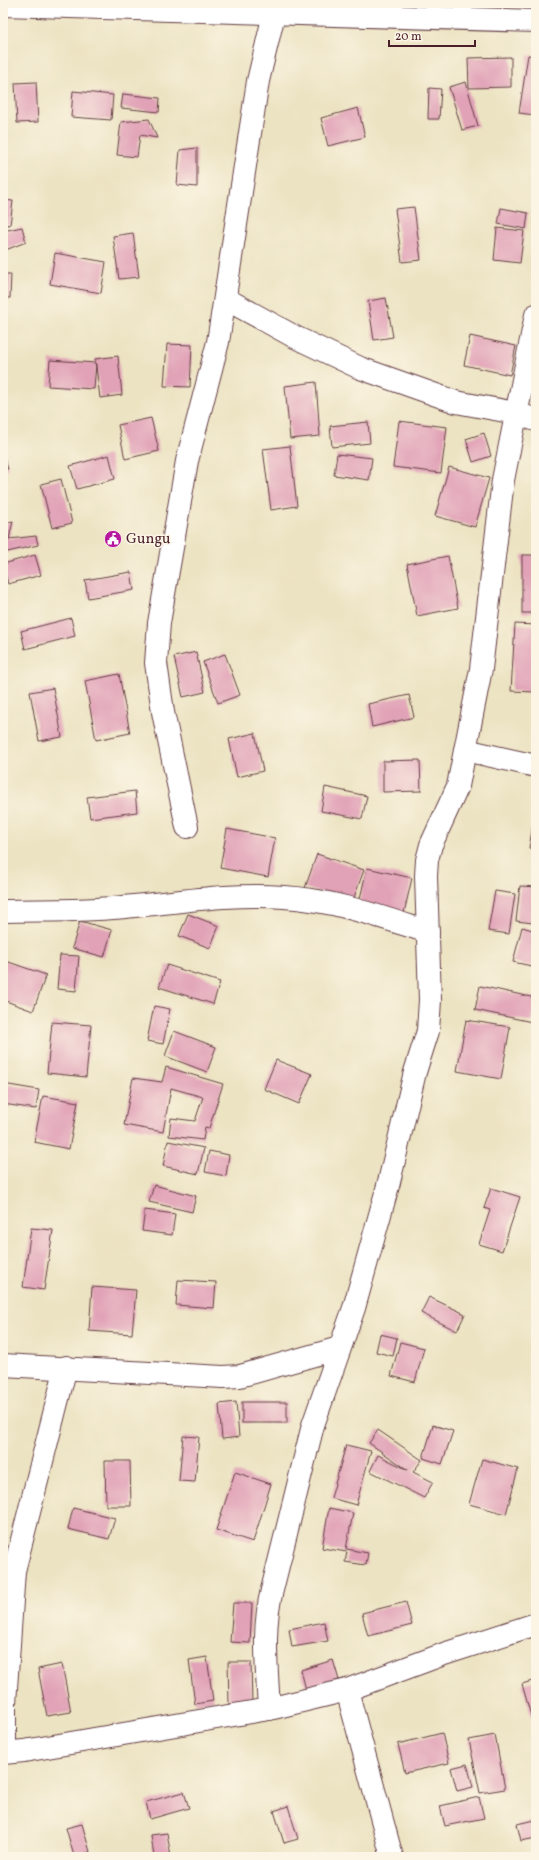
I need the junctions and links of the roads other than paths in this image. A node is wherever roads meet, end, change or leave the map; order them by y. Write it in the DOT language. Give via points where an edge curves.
graph roads {
  1 [pos="3,5"];
  2 [pos="274,14"];
  3 [pos="536,21"];
  4 [pos="226,299"];
  5 [pos="536,315"];
  6 [pos="526,416"];
  7 [pos="465,750"];
  8 [pos="536,766"];
  9 [pos="186,827"];
  10 [pos="3,911"];
  11 [pos="428,932"];
  12 [pos="339,1348"];
  13 [pos="3,1364"];
  14 [pos="66,1367"];
  15 [pos="536,1624"];
  16 [pos="347,1690"];
  17 [pos="270,1708"];
  18 [pos="4,1752"];
  19 [pos="392,1857"];
  1 -- 2 [label="street"];
  2 -- 3 [label="street"];
  2 -- 4 [label="street" via="258,81"];
  4 -- 6 [label="street" via="294,337 360,368 456,402"];
  4 -- 9 [label="street" via="218,342 187,461 159,624 156,663"];
  5 -- 6 [label="street"];
  6 -- 7 [label="street" via="503,480 481,669"];
  7 -- 8 [label="street"];
  7 -- 11 [label="street" via="458,786 431,845 427,860"];
  10 -- 11 [label="street" via="97,909 198,899 286,897 339,905"];
  11 -- 12 [label="street" via="428,1031 356,1300"];
  12 -- 14 [label="street" via="240,1376"];
  12 -- 17 [label="street" via="313,1425 266,1612"];
  13 -- 14 [label="street"];
  14 -- 18 [label="street" via="14,1571"];
  15 -- 16 [label="street" via="444,1654"];
  16 -- 17 [label="street"];
  16 -- 19 [label="street"];
  17 -- 18 [label="street" via="24,1751"];
}
